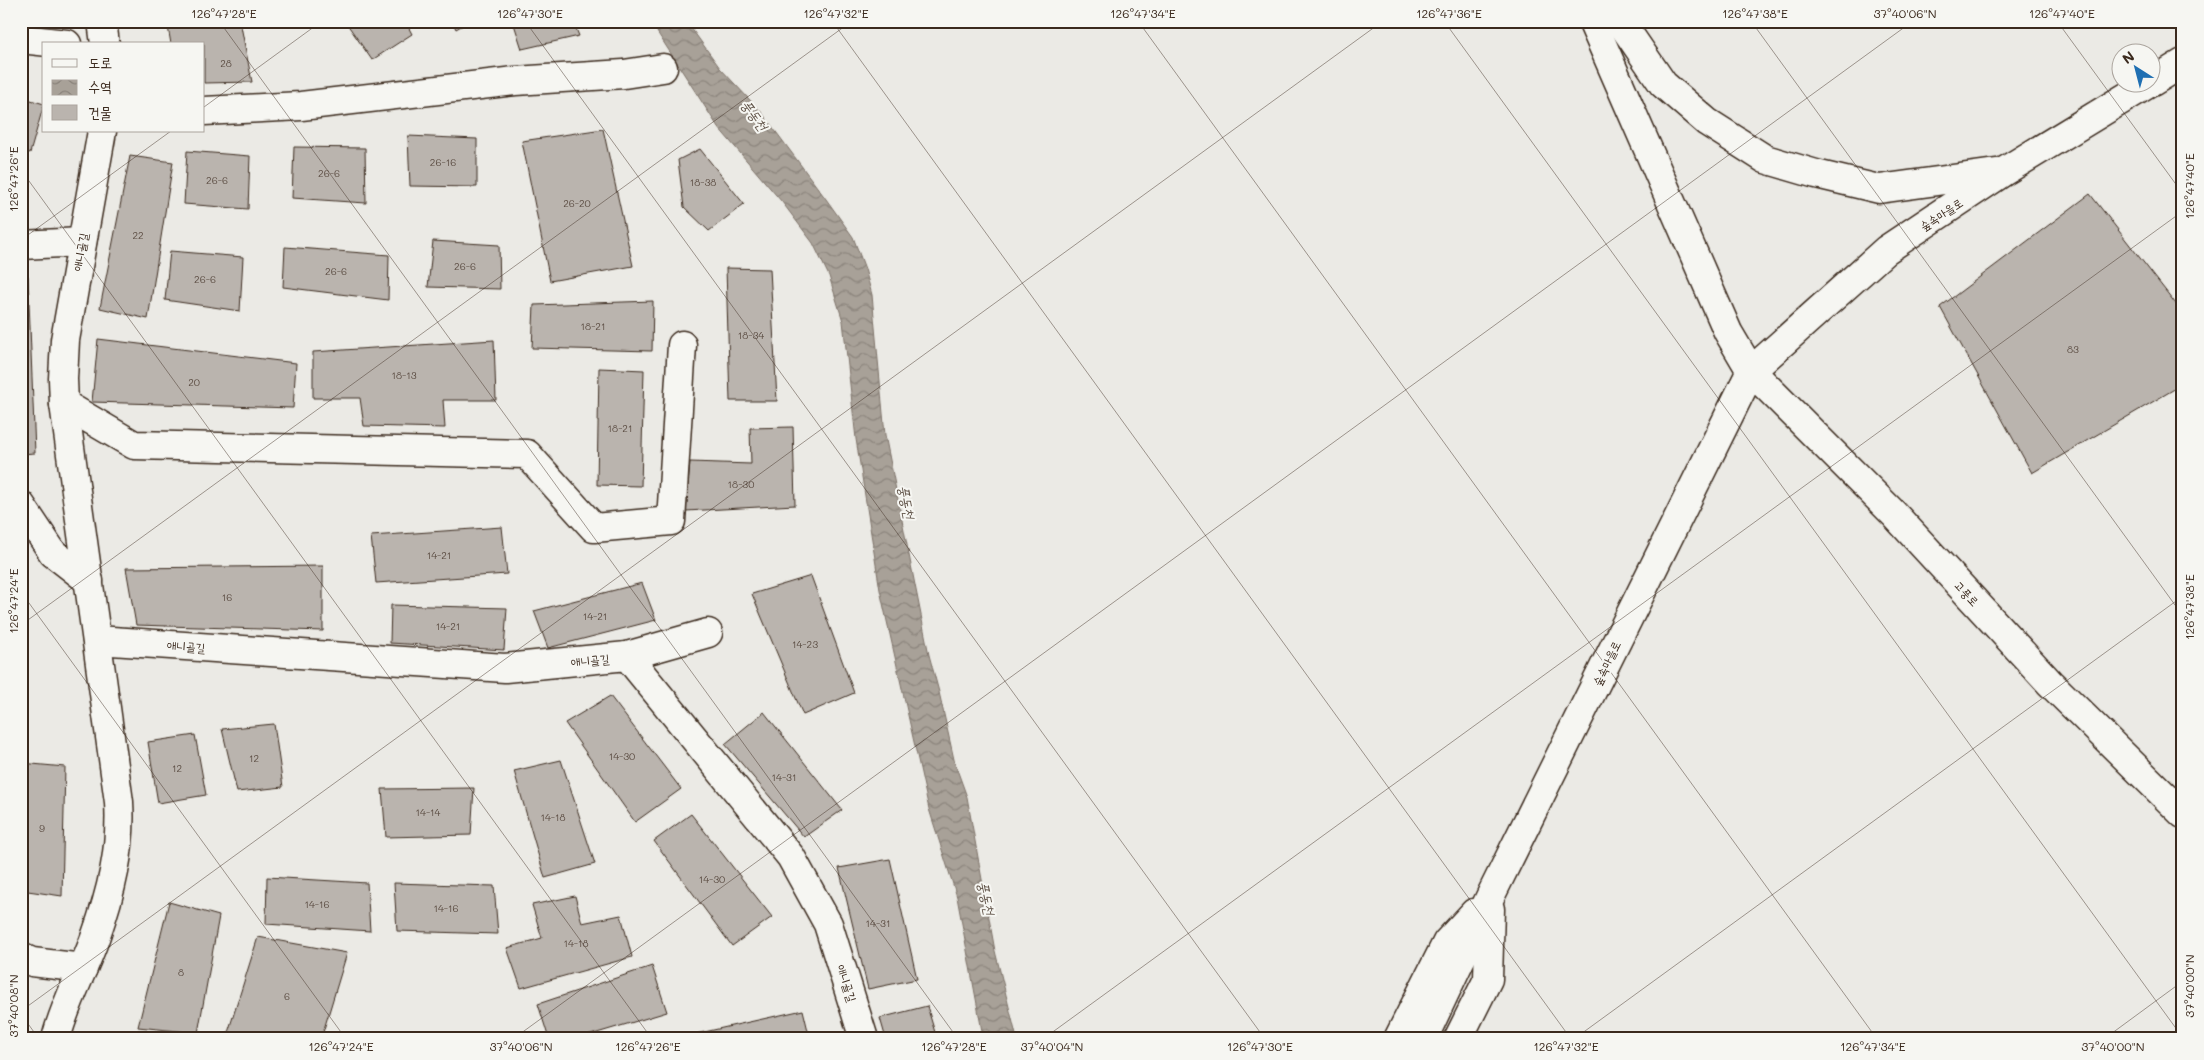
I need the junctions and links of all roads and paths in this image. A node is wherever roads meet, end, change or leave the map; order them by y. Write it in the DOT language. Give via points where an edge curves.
graph roads {
  1 [pos="102,21"];
  2 [pos="1592,21"];
  3 [pos="1620,21"];
  4 [pos="21,39"];
  5 [pos="49,42"];
  6 [pos="105,42"];
  7 [pos="2183,64"];
  8 [pos="663,68"];
  9 [pos="2162,76"];
  10 [pos="2135,92"];
  11 [pos="205,111"];
  12 [pos="102,132"];
  13 [pos="2003,172"];
  14 [pos="82,242"];
  15 [pos="21,245"];
  16 [pos="682,345"];
  17 [pos="1751,371"];
  18 [pos="64,404"];
  19 [pos="21,505"];
  20 [pos="88,582"];
  21 [pos="708,633"];
  22 [pos="97,640"];
  23 [pos="627,656"];
  24 [pos="2183,814"];
  25 [pos="1491,895"];
  26 [pos="21,957"];
  27 [pos="83,968"];
  28 [pos="56,1039"];
  29 [pos="864,1039"];
  30 [pos="1398,1039"];
  31 [pos="1422,1039"];
  32 [pos="1458,1039"];
  1 -- 6 [label="street"];
  2 -- 17 [label="street" via="1728,332"];
  3 -- 13 [label="street" via="1663,84 1707,122 1764,159 1879,189"];
  4 -- 5 [label="street"];
  7 -- 9 [label="street, 숲속마을로"];
  8 -- 11 [label="street" via="624,74 515,81 301,106"];
  10 -- 13 [label="street, 숲속마을로"];
  12 -- 14 [label="street, 애니골길"];
  13 -- 17 [label="street, 숲속마을로" via="1886,250"];
  14 -- 15 [label="street"];
  14 -- 18 [label="street, 애니골길" via="66,340"];
  16 -- 18 [label="street" via="671,521 594,528 527,454 134,445"];
  17 -- 24 [label="street, 고풍로" via="1894,514 2050,683"];
  17 -- 25 [label="street, 숲속마을로"];
  18 -- 20 [label="street, 애니골길"];
  19 -- 20 [label="street" via="53,553"];
  20 -- 22 [label="street, 애니골길"];
  21 -- 23 [label="street"];
  22 -- 23 [label="street, 애니골길" via="505,668"];
  22 -- 27 [label="street, 애니골길" via="120,802 119,846 116,868"];
  23 -- 29 [label="street, 애니골길" via="791,857 828,924"];
  25 -- 30 [label="street" via="1447,942"];
  25 -- 31 [label="street, 숲속마을로"];
  25 -- 32 [label="street" via="1488,979"];
  26 -- 27 [label="street" via="32,962"];
  27 -- 28 [label="street, 애니골길"];
}
